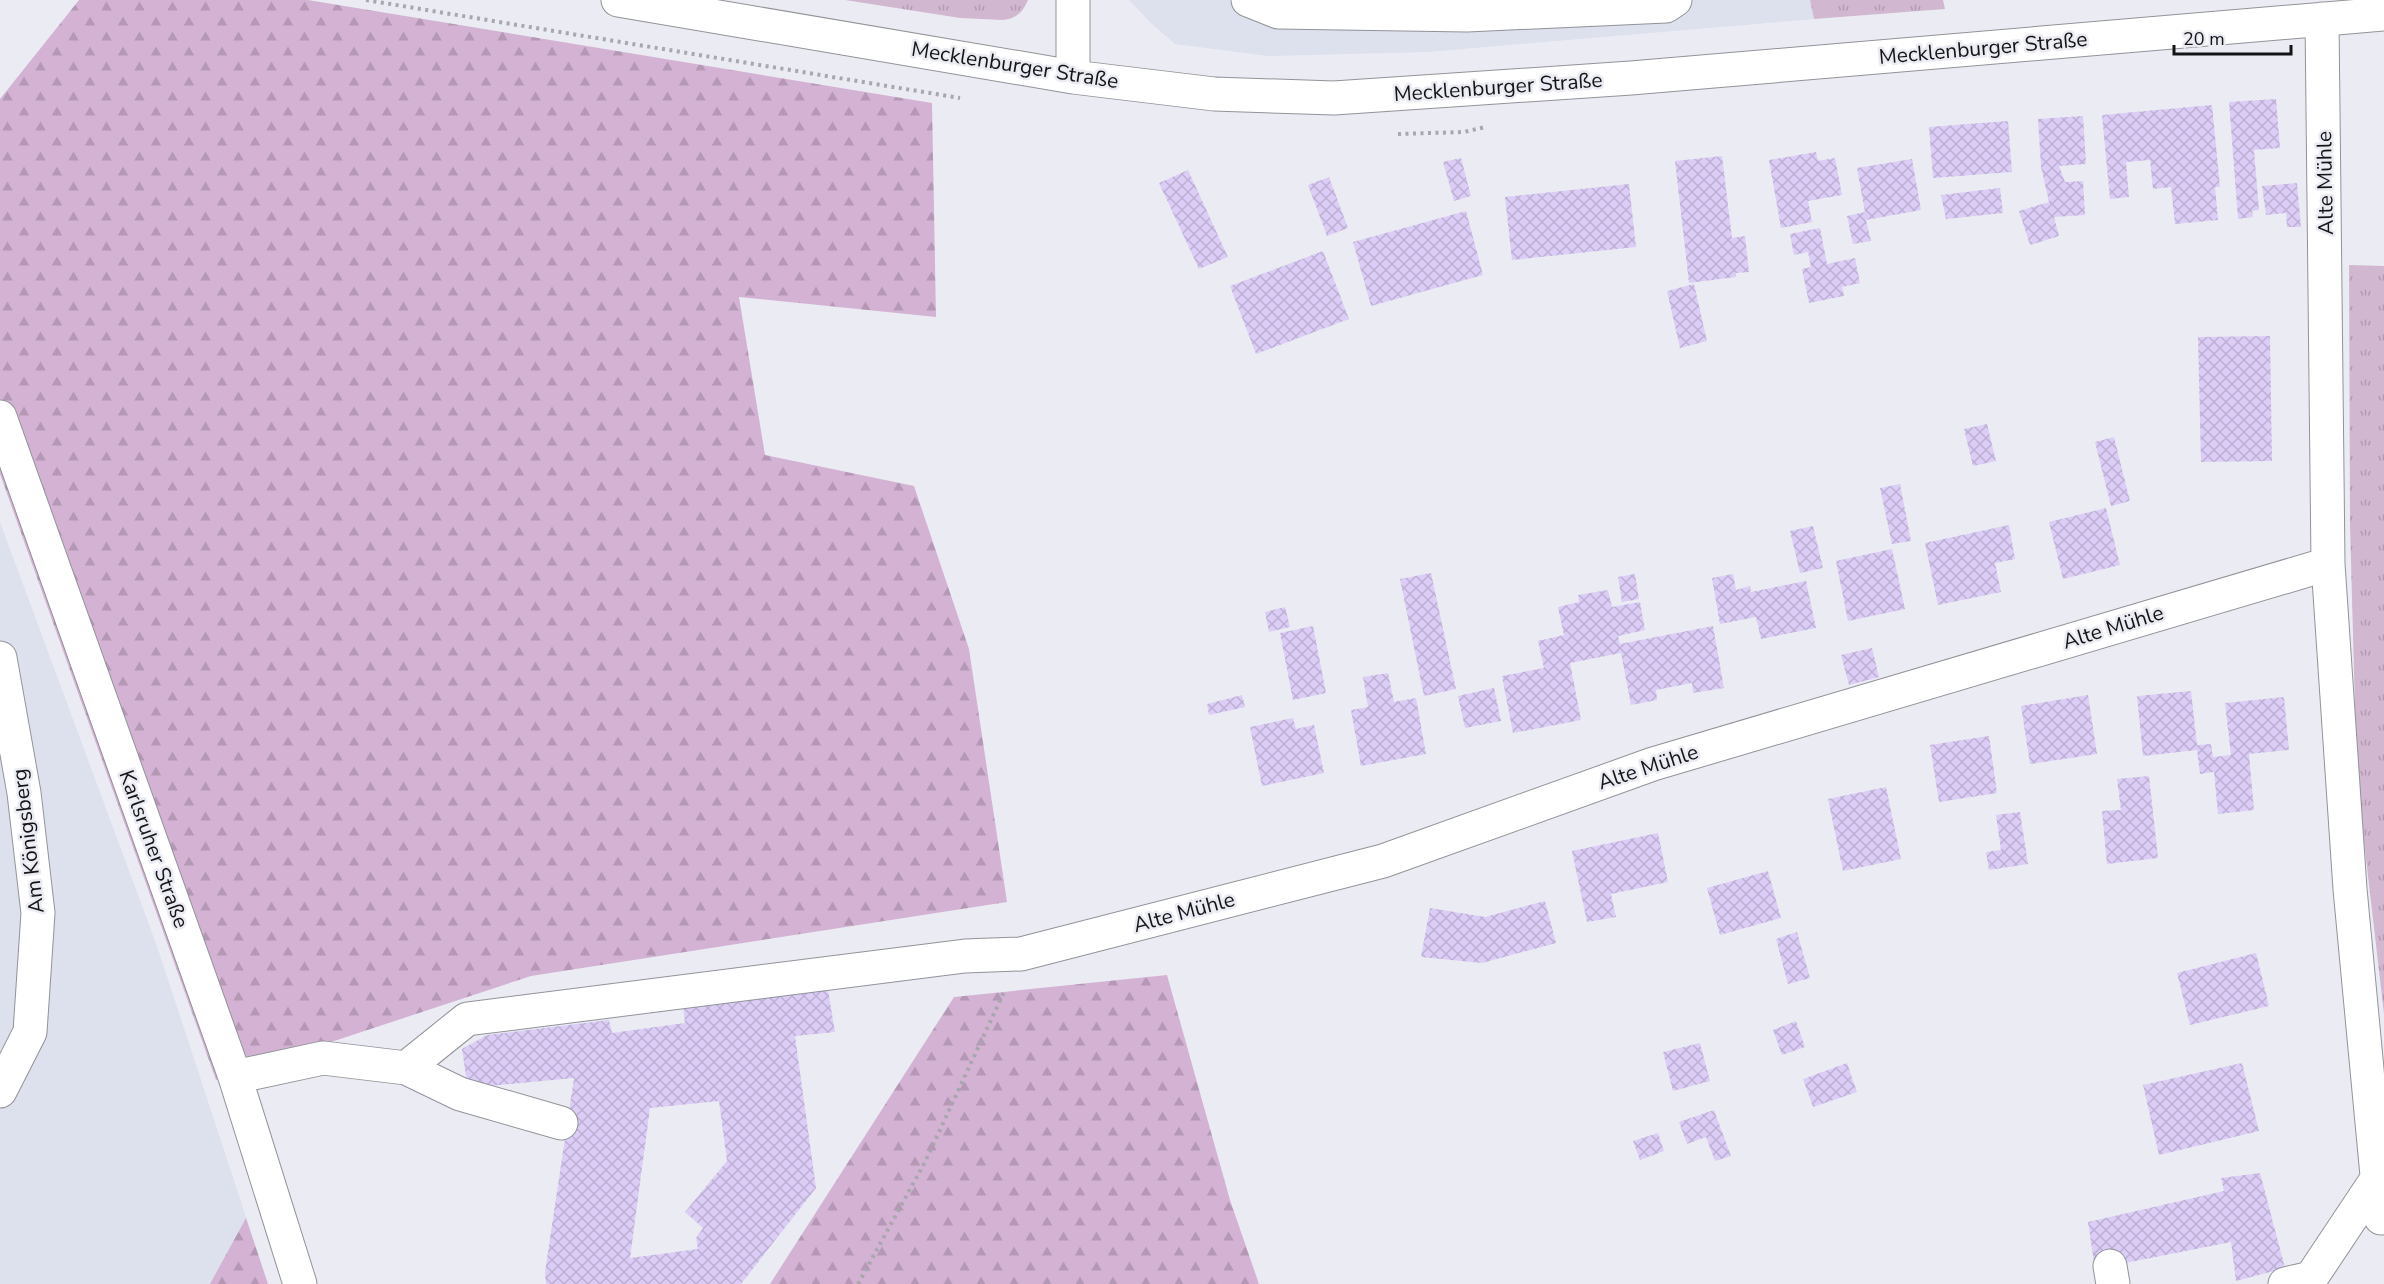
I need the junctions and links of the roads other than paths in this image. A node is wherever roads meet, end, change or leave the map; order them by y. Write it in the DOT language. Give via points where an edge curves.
graph roads {
  1 [pos="618,0"];
  2 [pos="1073,0"];
  3 [pos="1248,0"];
  4 [pos="1675,0"];
  5 [pos="2384,14"];
  6 [pos="2322,19"];
  7 [pos="1073,77"];
  8 [pos="0,417"];
  9 [pos="2328,564"];
  10 [pos="0,658"];
  11 [pos="406,1068"];
  12 [pos="235,1077"];
  13 [pos="0,1091"];
  14 [pos="561,1123"];
  15 [pos="2377,1179"];
  16 [pos="2381,1218"];
  17 [pos="300,1284"];
  18 [pos="2285,1284"];
  1 -- 7 [label="street, Mecklenburger Straße"];
  2 -- 7 [label="street"];
  3 -- 4 [label="street" via="1278,12 1467,15 1666,6"];
  5 -- 6 [label="street, Mecklenburger Straße"];
  6 -- 7 [label="street, Mecklenburger Straße" via="1643,77 1334,98 1214,94"];
  6 -- 9 [label="street, Alte Mühle"];
  8 -- 12 [label="street, Karlsruher Straße"];
  9 -- 11 [label="street, Alte Mühle" via="1653,764 1383,861 1021,954 965,956 467,1019"];
  9 -- 15 [label="street, Alte Mühle" via="2350,889"];
  10 -- 13 [label="street, Am Königsberg" via="24,793 38,913 30,1032"];
  11 -- 12 [label="street" via="323,1058"];
  11 -- 14 [label="street" via="460,1095"];
  12 -- 17 [label="street, Karlsruher Straße"];
  15 -- 16 [label="street, Alte Mühle"];
  15 -- 18 [label="street" via="2311,1278"];
}
